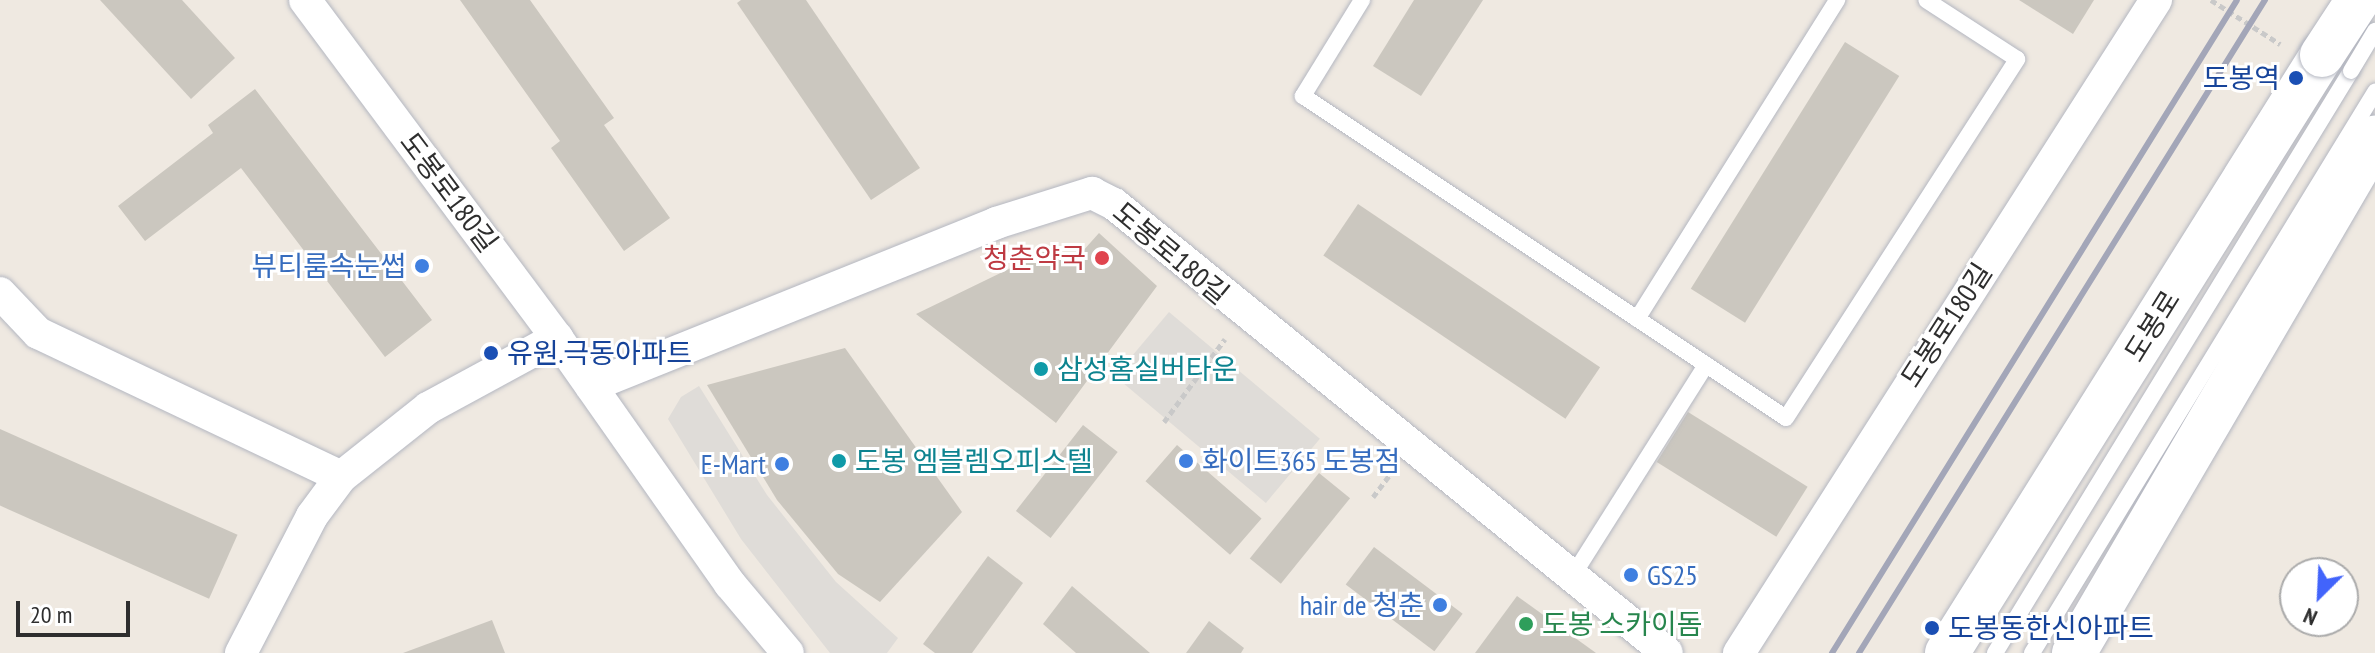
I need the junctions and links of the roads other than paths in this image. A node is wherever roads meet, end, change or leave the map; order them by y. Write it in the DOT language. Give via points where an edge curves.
graph roads {
  1 [pos="305,0"];
  2 [pos="1362,0"];
  3 [pos="1837,0"];
  4 [pos="1926,0"];
  5 [pos="2156,0"];
  6 [pos="2358,0"];
  7 [pos="2375,31"];
  8 [pos="2319,58"];
  9 [pos="2375,92"];
  10 [pos="2375,138"];
  11 [pos="0,293"];
  12 [pos="1637,319"];
  13 [pos="557,338"];
  14 [pos="1706,365"];
  15 [pos="591,386"];
  16 [pos="341,477"];
  17 [pos="1572,577"];
  18 [pos="241,653"];
  19 [pos="788,653"];
  20 [pos="1667,653"];
  21 [pos="1739,653"];
  22 [pos="1947,653"];
  23 [pos="1995,653"];
  24 [pos="2032,653"];
  25 [pos="2074,653"];
  1 -- 13 [label="street, 도봉로180길"];
  2 -- 12 [label="lane" via="1303,96"];
  3 -- 12 [label="lane"];
  4 -- 14 [label="lane" via="2017,59 1786,418"];
  5 -- 21 [label="street, 도봉로180길"];
  6 -- 8 [label="main road, 도봉로, bridge"];
  7 -- 8 [label="lane, bridge"];
  8 -- 22 [label="main road, 도봉로"];
  8 -- 23 [label="lane"];
  9 -- 24 [label="lane"];
  10 -- 25 [label="main road"];
  11 -- 16 [label="street" via="38,333"];
  12 -- 14 [label="lane"];
  13 -- 15 [label="street, 도봉로180길"];
  13 -- 16 [label="street" via="428,408"];
  14 -- 17 [label="lane"];
  15 -- 17 [label="street, 도봉로180길" via="1083,193 1114,204"];
  15 -- 19 [label="street, 도봉로180길" via="730,584"];
  16 -- 18 [label="street" via="312,516"];
  17 -- 20 [label="street, 도봉로180길"];
}
